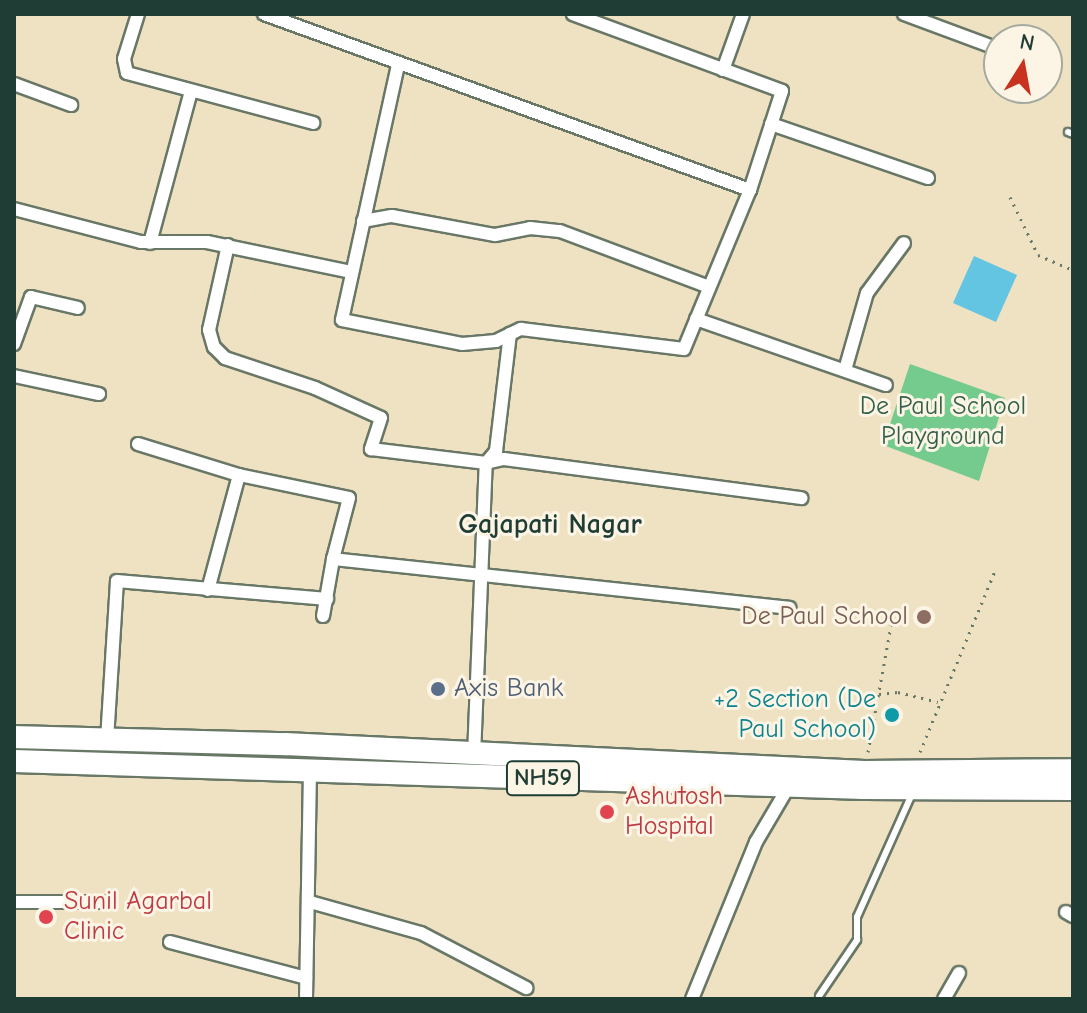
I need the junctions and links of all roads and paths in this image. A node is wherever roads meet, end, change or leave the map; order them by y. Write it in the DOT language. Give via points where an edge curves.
graph roads {
  1 [pos="138,14"];
  2 [pos="264,14"];
  3 [pos="573,14"];
  4 [pos="743,14"];
  5 [pos="904,14"];
  6 [pos="983,43"];
  7 [pos="398,65"];
  8 [pos="723,70"];
  9 [pos="14,84"];
  10 [pos="191,91"];
  11 [pos="71,105"];
  12 [pos="313,123"];
  13 [pos="771,124"];
  14 [pos="928,178"];
  15 [pos="750,190"];
  16 [pos="1010,197"];
  17 [pos="14,209"];
  18 [pos="363,221"];
  19 [pos="150,243"];
  20 [pos="904,243"];
  21 [pos="228,245"];
  22 [pos="1073,270"];
  23 [pos="352,272"];
  24 [pos="709,287"];
  25 [pos="78,308"];
  26 [pos="696,319"];
  27 [pos="510,334"];
  28 [pos="14,344"];
  29 [pos="845,370"];
  30 [pos="14,376"];
  31 [pos="886,385"];
  32 [pos="99,394"];
  33 [pos="138,444"];
  34 [pos="486,463"];
  35 [pos="239,475"];
  36 [pos="801,498"];
  37 [pos="333,559"];
  38 [pos="995,571"];
  39 [pos="480,577"];
  40 [pos="208,590"];
  41 [pos="327,599"];
  42 [pos="789,608"];
  43 [pos="323,616"];
  44 [pos="891,625"];
  45 [pos="879,694"];
  46 [pos="939,702"];
  47 [pos="14,737"];
  48 [pos="107,740"];
  49 [pos="14,761"];
  50 [pos="474,766"];
  51 [pos="1073,770"];
  52 [pos="310,771"];
  53 [pos="864,780"];
  54 [pos="914,780"];
  55 [pos="789,786"];
  56 [pos="1073,789"];
  57 [pos="14,902"];
  58 [pos="108,902"];
  59 [pos="310,902"];
  60 [pos="170,942"];
  61 [pos="959,973"];
  62 [pos="306,978"];
  63 [pos="526,988"];
  64 [pos="819,996"];
  65 [pos="306,999"];
  66 [pos="692,999"];
  67 [pos="944,999"];
  1 -- 10 [label="street" via="126,71"];
  2 -- 7 [label="street"];
  3 -- 8 [label="street"];
  4 -- 8 [label="street"];
  5 -- 6 [label="street"];
  7 -- 15 [label="street"];
  7 -- 18 [label="street"];
  8 -- 13 [label="street" via="782,91"];
  9 -- 11 [label="street"];
  10 -- 12 [label="street"];
  10 -- 19 [label="street"];
  13 -- 14 [label="street"];
  13 -- 15 [label="street"];
  15 -- 24 [label="street"];
  16 -- 22 [label="path" via="1038,255"];
  17 -- 19 [label="street"];
  18 -- 23 [label="street"];
  18 -- 24 [label="street" via="392,216 486,235 530,228 560,231"];
  19 -- 21 [label="street" via="168,238"];
  20 -- 29 [label="street" via="867,293"];
  21 -- 23 [label="street"];
  21 -- 34 [label="street" via="209,330 214,347 225,358 315,388 381,418 371,449"];
  23 -- 27 [label="street" via="342,320 462,344"];
  24 -- 26 [label="street"];
  25 -- 28 [label="street" via="31,297"];
  26 -- 27 [label="street" via="684,349 521,329"];
  26 -- 29 [label="street"];
  27 -- 34 [label="street" via="496,451"];
  29 -- 31 [label="street"];
  30 -- 32 [label="street"];
  33 -- 35 [label="street"];
  34 -- 36 [label="street" via="504,459"];
  34 -- 39 [label="street"];
  35 -- 37 [label="street" via="349,498"];
  35 -- 40 [label="street"];
  37 -- 39 [label="street"];
  37 -- 41 [label="street"];
  38 -- 46 [label="path"];
  39 -- 42 [label="street"];
  39 -- 50 [label="street"];
  40 -- 41 [label="street"];
  40 -- 48 [label="street" via="117,581"];
  41 -- 43 [label="street"];
  44 -- 45 [label="path"];
  45 -- 46 [label="path" via="907,693"];
  45 -- 53 [label="path"];
  46 -- 54 [label="path"];
  47 -- 48 [label="highway"];
  48 -- 50 [label="highway" via="285,744"];
  49 -- 52 [label="highway, NH59"];
  50 -- 52 [label="highway, NH59"];
  50 -- 53 [label="highway"];
  50 -- 55 [label="highway, NH59"];
  51 -- 54 [label="highway"];
  52 -- 59 [label="street"];
  53 -- 54 [label="highway, NH59"];
  53 -- 55 [label="highway, NH59"];
  54 -- 56 [label="highway, NH59"];
  54 -- 64 [label="lane" via="857,917 857,940"];
  55 -- 66 [label="street" via="756,842"];
  57 -- 58 [label="street"];
  59 -- 62 [label="street"];
  59 -- 63 [label="street" via="421,933"];
  60 -- 62 [label="street"];
  61 -- 67 [label="street"];
  62 -- 65 [label="street"];
}
